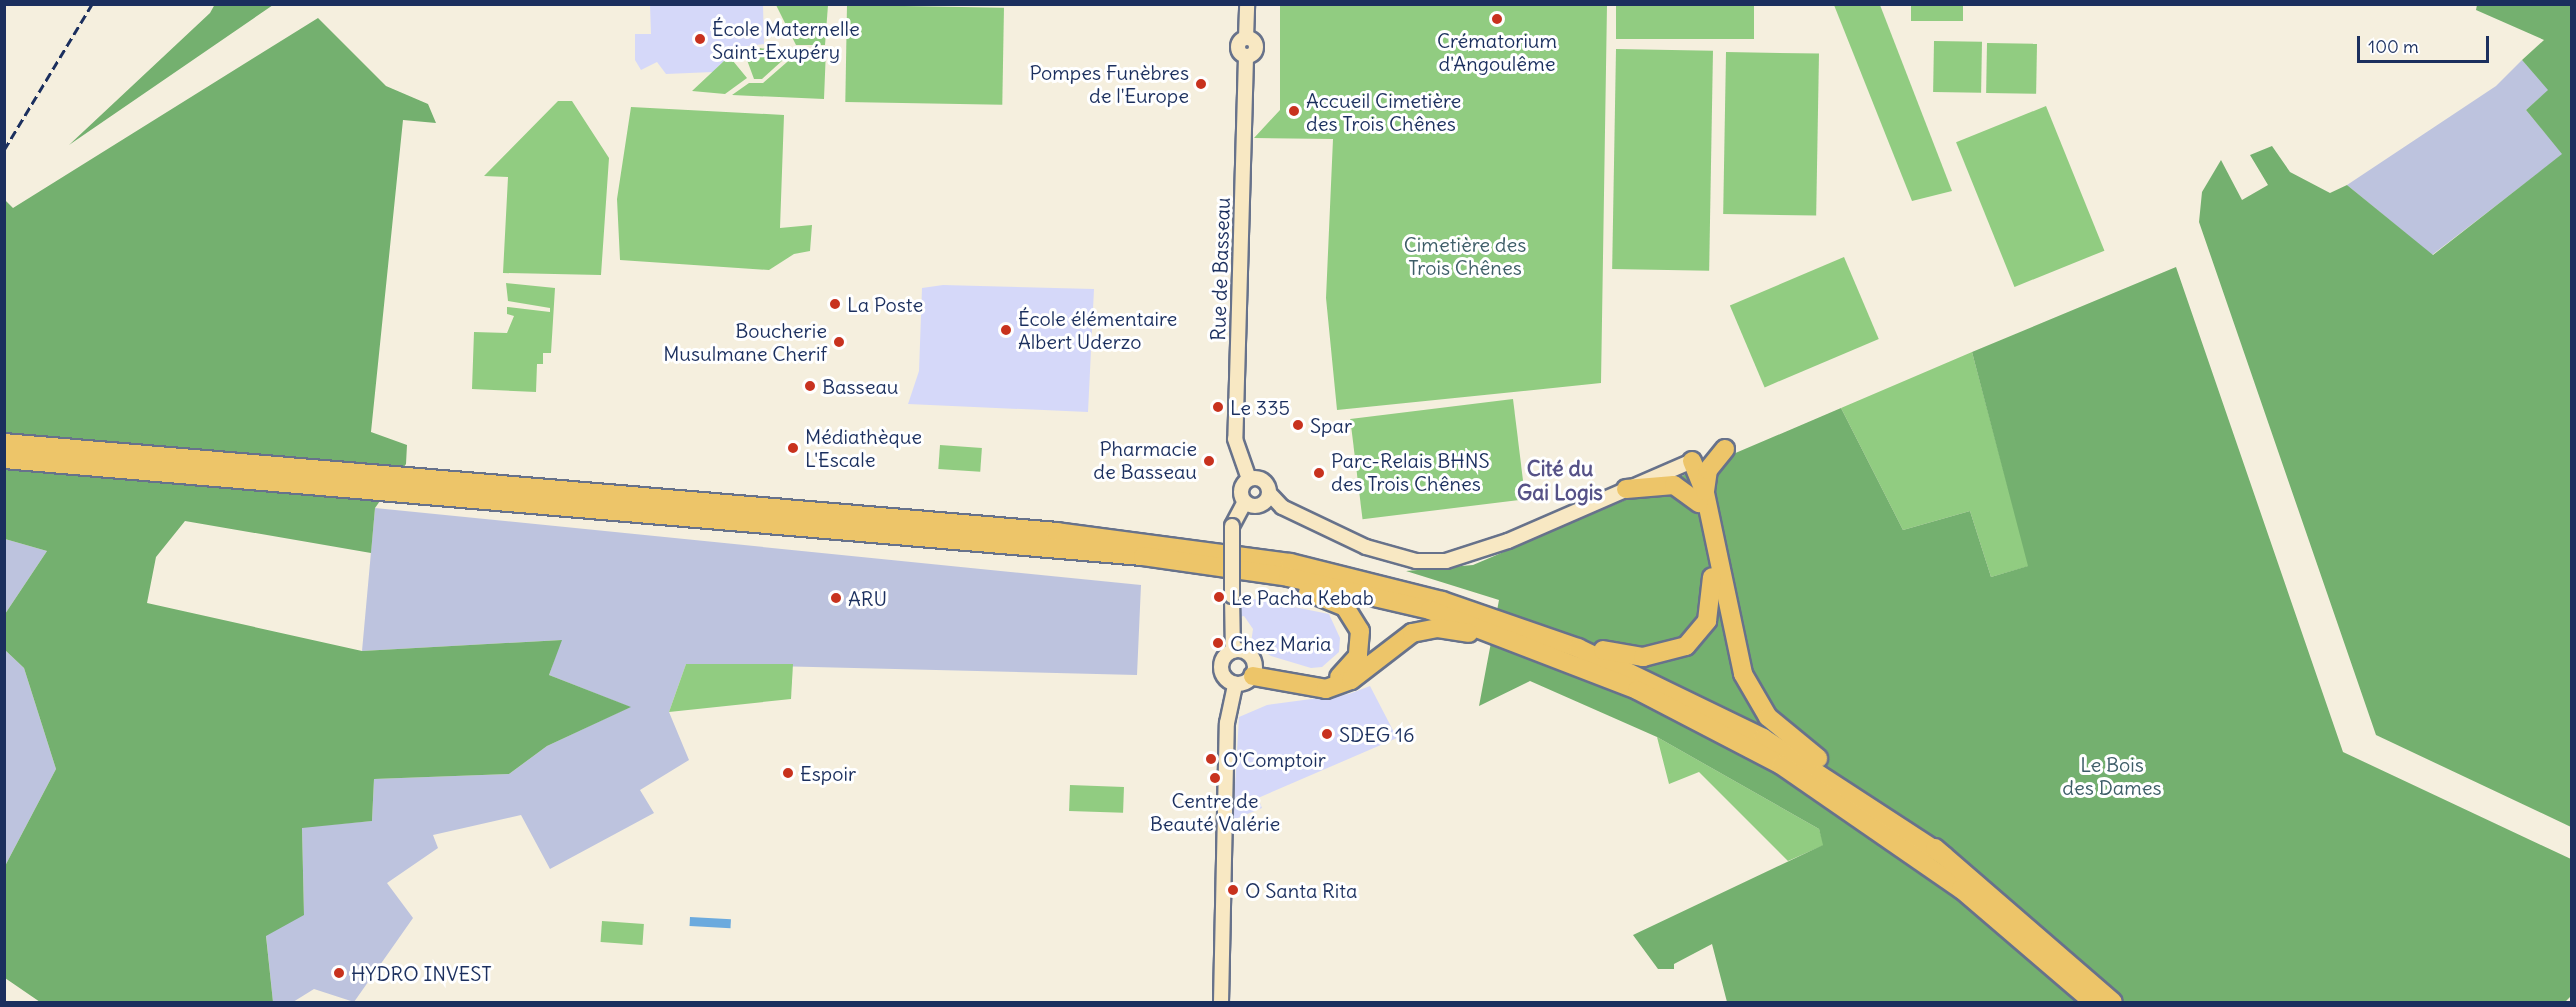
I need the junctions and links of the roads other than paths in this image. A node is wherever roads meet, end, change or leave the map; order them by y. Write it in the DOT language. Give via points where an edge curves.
graph roads {
  1 [pos="1247,4"];
  2 [pos="4,443"];
  3 [pos="1725,449"];
  4 [pos="4,459"];
  5 [pos="1688,463"];
  6 [pos="1249,479"];
  7 [pos="1626,489"];
  8 [pos="1702,498"];
  9 [pos="1265,499"];
  10 [pos="1245,502"];
  11 [pos="1148,557"];
  12 [pos="1491,617"];
  13 [pos="1233,651"];
  14 [pos="1254,669"];
  15 [pos="1235,684"];
  16 [pos="1780,765"];
  17 [pos="1944,856"];
  18 [pos="1221,1002"];
  19 [pos="2093,1002"];
  20 [pos="2113,1002"];
  1 -- 6 [label="street, Rue de Basseau" via="1246,38 1256,48 1246,57 1235,439"];
  2 -- 12 [label="highway" via="1137,540 1290,563"];
  3 -- 8 [label="highway" via="1708,470"];
  4 -- 11 [label="highway"];
  5 -- 7 [label="street"];
  5 -- 8 [label="highway"];
  6 -- 9 [label="street" via="1261,480"];
  6 -- 10 [label="street, Rue de Basseau" via="1241,489"];
  7 -- 8 [label="highway" via="1674,485"];
  7 -- 9 [label="street" via="1508,542 1446,561 1391,556"];
  8 -- 12 [label="highway" via="1713,579 1711,612 1694,639 1675,652 1620,655"];
  8 -- 17 [label="highway" via="1752,695 1783,731"];
  9 -- 10 [label="street"];
  10 -- 13 [label="street, Rue de Basseau, bridge" via="1232,526"];
  11 -- 14 [label="highway" via="1280,583 1333,600 1345,607 1360,631 1358,656 1336,679 1305,680"];
  11 -- 16 [label="highway" via="1288,577 1430,610 1637,690"];
  12 -- 17 [label="highway" via="1578,648 1725,717 1808,763"];
  13 -- 14 [label="street" via="1246,652"];
  13 -- 15 [label="street, Rue de Basseau" via="1221,670"];
  14 -- 15 [label="street"];
  14 -- 16 [label="highway" via="1326,689 1351,680 1412,633 1449,629 1565,667"];
  15 -- 18 [label="street" via="1227,723"];
  16 -- 19 [label="highway" via="1961,889"];
  17 -- 20 [label="highway"];
}
